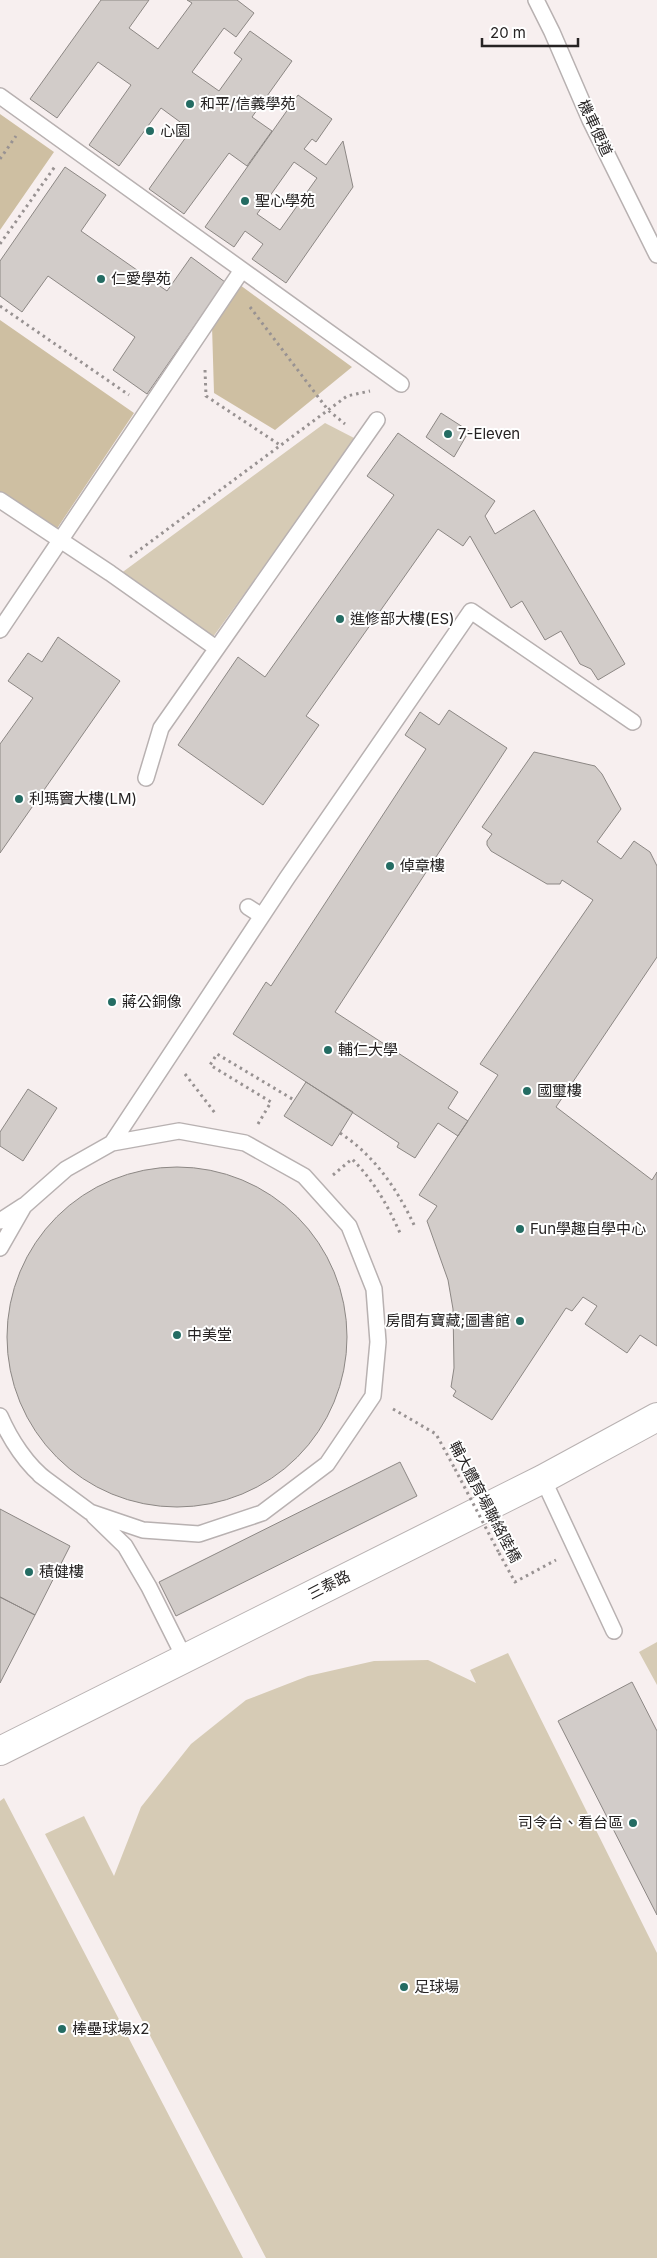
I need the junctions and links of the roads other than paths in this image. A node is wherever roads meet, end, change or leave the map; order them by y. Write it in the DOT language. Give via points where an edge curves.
graph roads {
  1 [pos="536,0"];
  2 [pos="0,96"];
  3 [pos="657,256"];
  4 [pos="242,270"];
  5 [pos="401,384"];
  6 [pos="377,420"];
  7 [pos="0,500"];
  8 [pos="60,541"];
  9 [pos="2,623"];
  10 [pos="216,648"];
  11 [pos="633,722"];
  12 [pos="146,778"];
  13 [pos="274,869"];
  14 [pos="287,878"];
  15 [pos="248,907"];
  16 [pos="262,916"];
  17 [pos="112,1143"];
  18 [pos="24,1206"];
  19 [pos="0,1221"];
  20 [pos="0,1248"];
  21 [pos="0,1416"];
  22 [pos="657,1417"];
  23 [pos="542,1479"];
  24 [pos="90,1512"];
  25 [pos="614,1631"];
  26 [pos="184,1658"];
  27 [pos="0,1751"];
  1 -- 3 [label="lane, 機車便道"];
  2 -- 4 [label="lane"];
  4 -- 5 [label="lane"];
  4 -- 8 [label="lane"];
  6 -- 10 [label="lane"];
  7 -- 8 [label="lane"];
  8 -- 9 [label="lane"];
  8 -- 10 [label="lane"];
  10 -- 12 [label="lane" via="161,728"];
  11 -- 14 [label="lane" via="471,611"];
  13 -- 14 [label="lane"];
  14 -- 16 [label="lane"];
  15 -- 16 [label="lane"];
  16 -- 17 [label="lane"];
  17 -- 18 [label="lane" via="66,1169"];
  17 -- 24 [label="lane" via="179,1130 245,1143 304,1176 349,1226 374,1289 378,1342 373,1396 327,1464 262,1513 199,1534 143,1530"];
  18 -- 19 [label="lane"];
  18 -- 20 [label="lane"];
  21 -- 24 [label="lane" via="8,1434 40,1475"];
  22 -- 23 [label="street, 三泰路"];
  23 -- 25 [label="lane"];
  23 -- 26 [label="street, 三泰路"];
  24 -- 26 [label="lane" via="125,1546"];
  26 -- 27 [label="street, 三泰路"];
}
